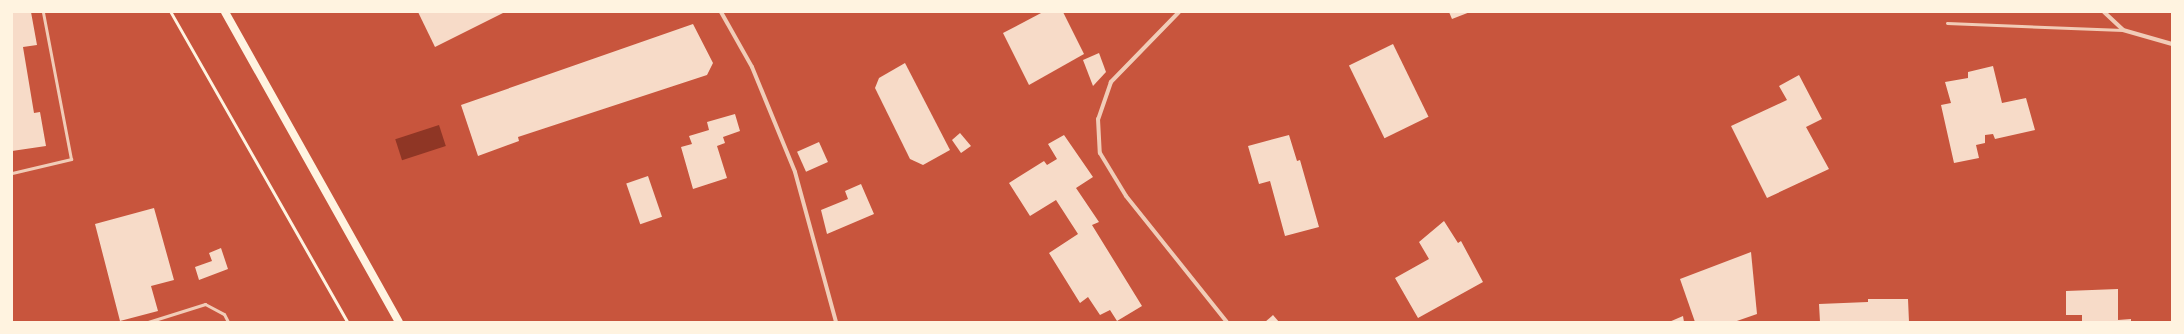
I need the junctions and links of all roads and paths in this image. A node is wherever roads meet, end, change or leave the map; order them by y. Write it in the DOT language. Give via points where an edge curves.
graph roads {
  1 [pos="43,12"];
  2 [pos="171,12"];
  3 [pos="225,12"];
  4 [pos="721,12"];
  5 [pos="1180,12"];
  6 [pos="2104,12"];
  7 [pos="1948,23"];
  8 [pos="2123,30"];
  9 [pos="2172,44"];
  10 [pos="12,173"];
  11 [pos="148,322"];
  12 [pos="228,322"];
  13 [pos="348,322"];
  14 [pos="398,322"];
  15 [pos="836,322"];
  16 [pos="1227,322"];
  1 -- 10 [label="lane" via="71,159"];
  2 -- 13 [label="path"];
  3 -- 14 [label="main road"];
  4 -- 15 [label="street" via="752,67 795,172"];
  5 -- 16 [label="street" via="1111,82 1098,119 1100,153 1126,196"];
  6 -- 8 [label="street"];
  7 -- 8 [label="lane"];
  8 -- 9 [label="street"];
  11 -- 12 [label="lane" via="205,304 224,314"];
}
